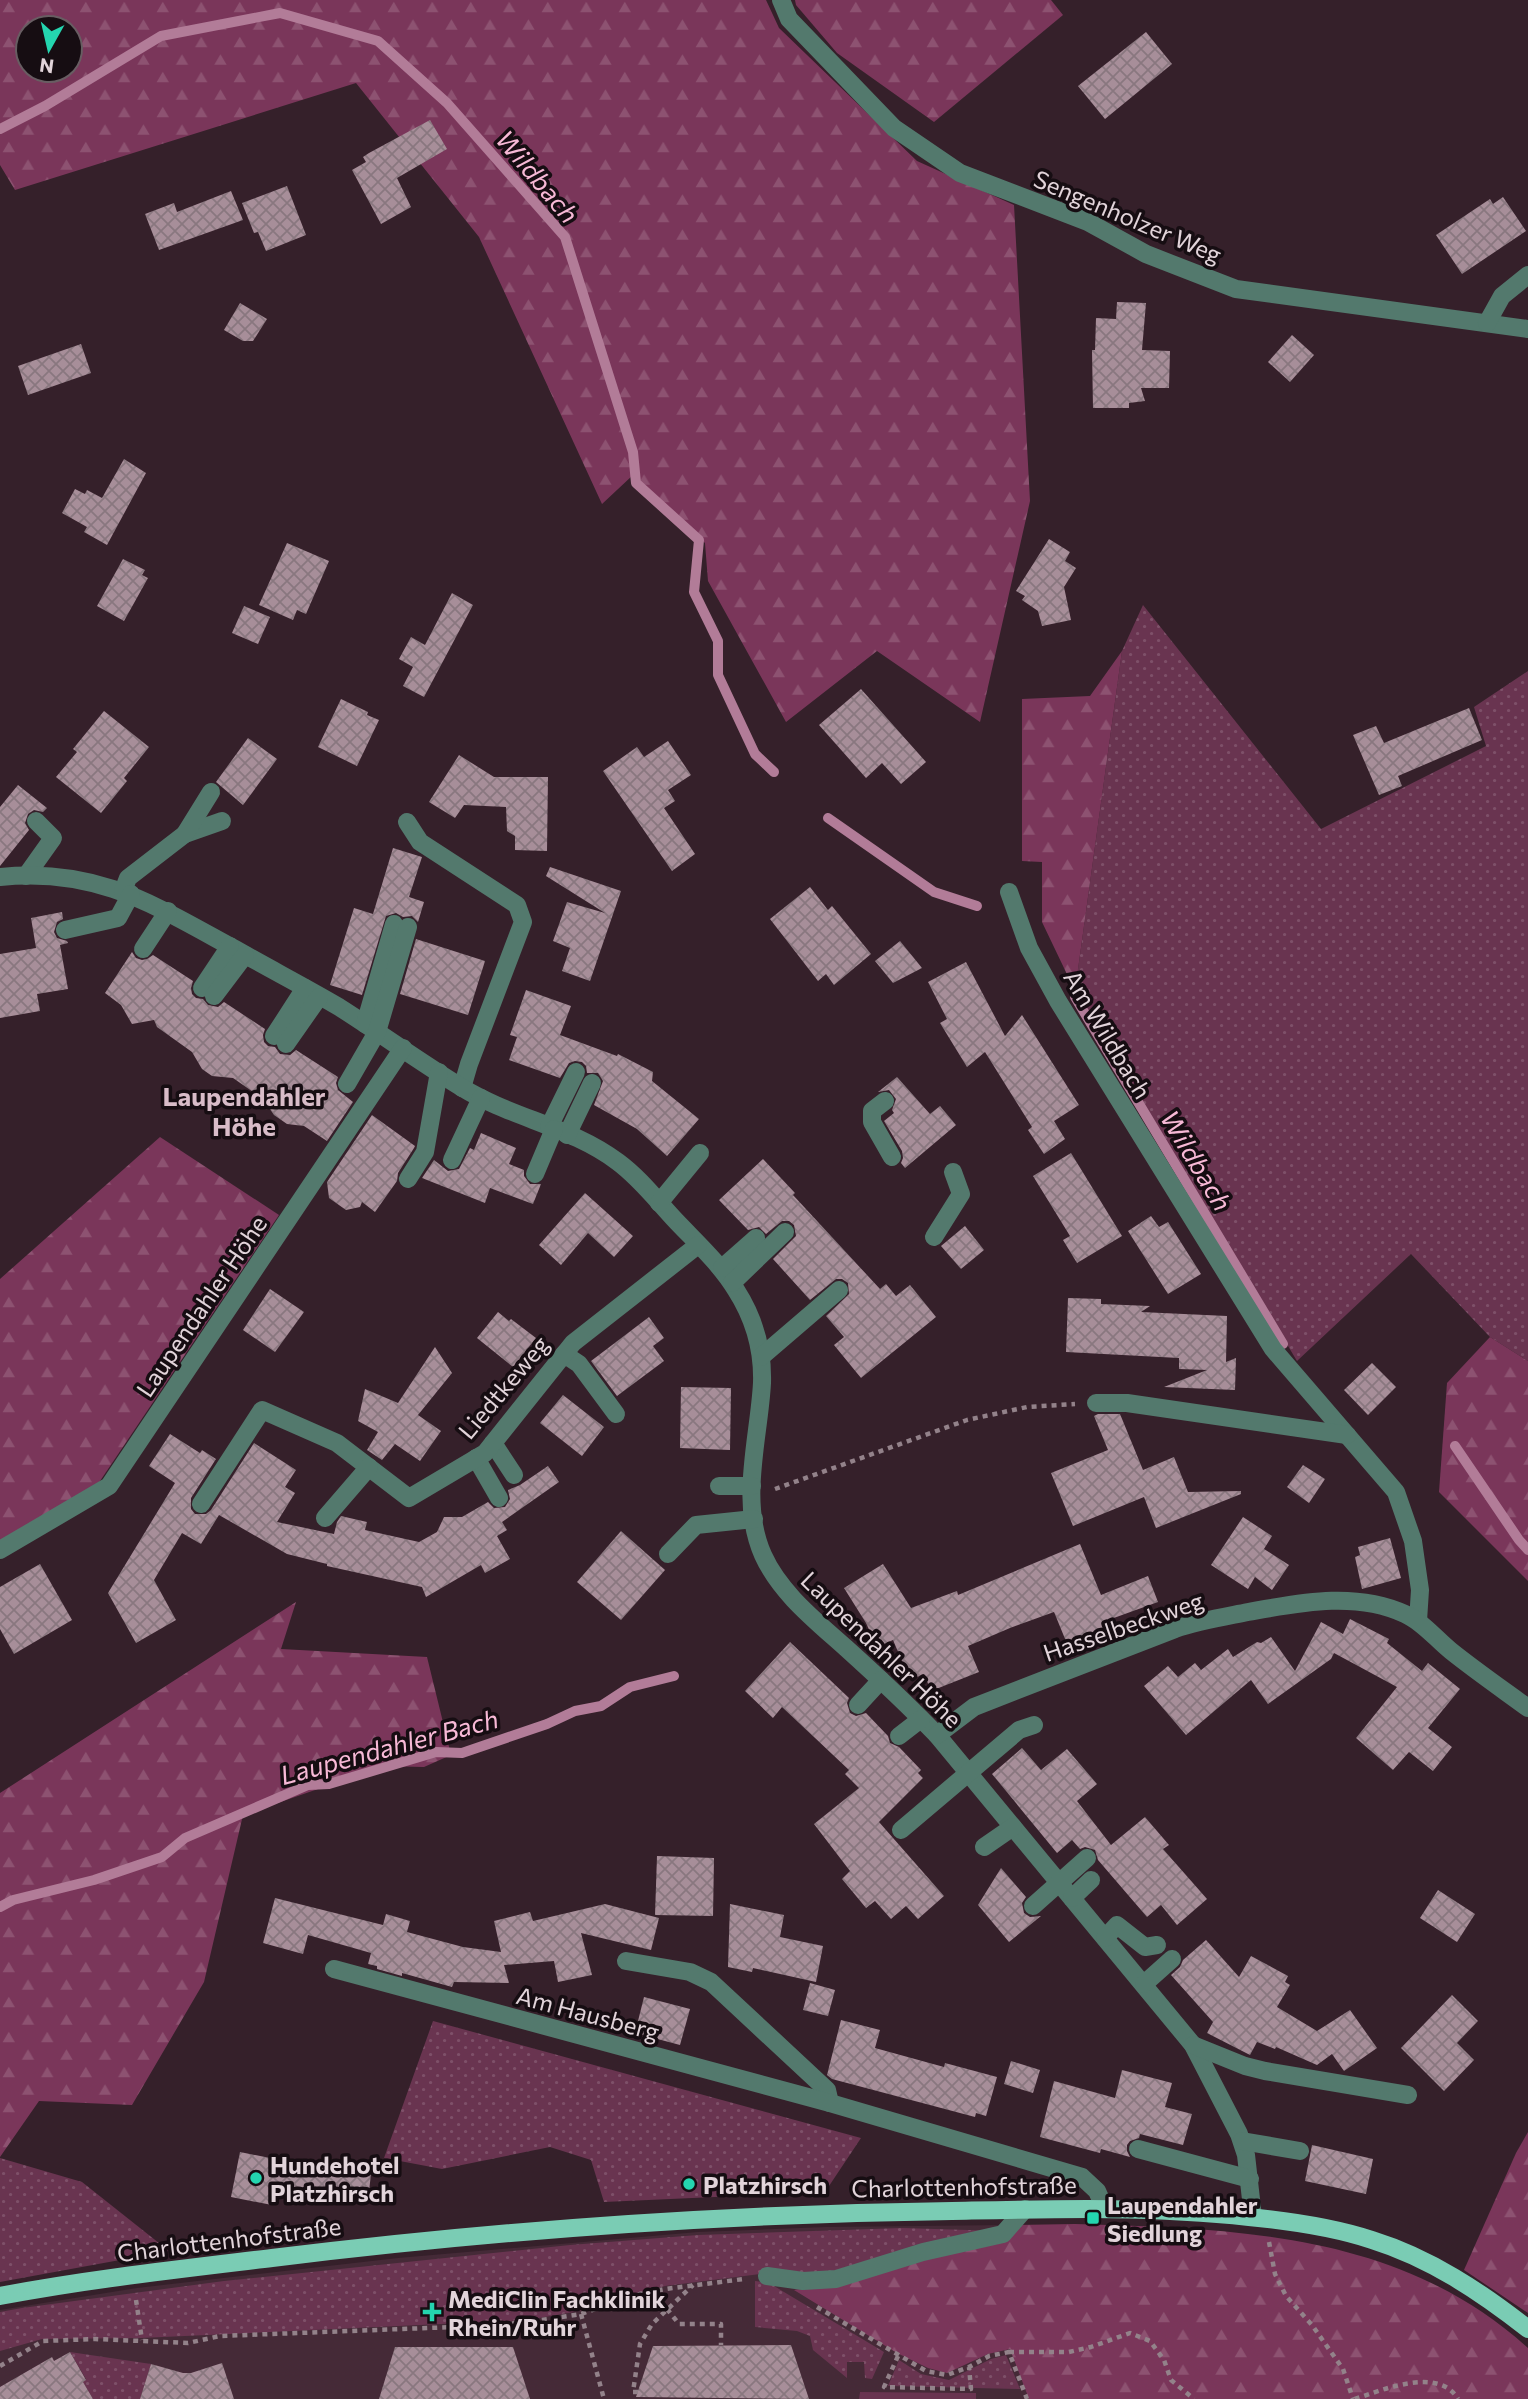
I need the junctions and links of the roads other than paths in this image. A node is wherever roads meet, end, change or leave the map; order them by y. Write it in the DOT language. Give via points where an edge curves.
graph roads {
  1 [pos="781,0"];
  2 [pos="1528,275"];
  3 [pos="1487,323"];
  4 [pos="1528,329"];
  5 [pos="211,792"];
  6 [pos="36,821"];
  7 [pos="222,821"];
  8 [pos="407,822"];
  9 [pos="185,834"];
  10 [pos="26,876"];
  11 [pos="0,877"];
  12 [pos="127,892"];
  13 [pos="1009,892"];
  14 [pos="168,911"];
  15 [pos="401,926"];
  16 [pos="65,930"];
  17 [pos="143,949"];
  18 [pos="237,951"];
  19 [pos="208,992"];
  20 [pos="312,992"];
  21 [pos="371,1028"];
  22 [pos="280,1040"];
  23 [pos="402,1048"];
  24 [pos="439,1072"];
  25 [pos="576,1072"];
  26 [pos="592,1083"];
  27 [pos="347,1084"];
  28 [pos="462,1088"];
  29 [pos="481,1098"];
  30 [pos="885,1101"];
  31 [pos="557,1131"];
  32 [pos="700,1153"];
  33 [pos="892,1157"];
  34 [pos="452,1160"];
  35 [pos="953,1171"];
  36 [pos="535,1174"];
  37 [pos="408,1179"];
  38 [pos="659,1203"];
  39 [pos="785,1232"];
  40 [pos="934,1237"];
  41 [pos="756,1238"];
  42 [pos="698,1245"];
  43 [pos="727,1276"];
  44 [pos="839,1290"];
  45 [pos="564,1354"];
  46 [pos="761,1357"];
  47 [pos="1096,1403"];
  48 [pos="616,1414"];
  49 [pos="1347,1435"];
  50 [pos="493,1443"];
  51 [pos="476,1458"];
  52 [pos="369,1467"];
  53 [pos="514,1475"];
  54 [pos="719,1486"];
  55 [pos="752,1492"];
  56 [pos="499,1498"];
  57 [pos="201,1504"];
  58 [pos="325,1518"];
  59 [pos="754,1519"];
  60 [pos="0,1550"];
  61 [pos="668,1553"];
  62 [pos="1418,1621"];
  63 [pos="881,1680"];
  64 [pos="858,1705"];
  65 [pos="1528,1708"];
  66 [pos="921,1718"];
  67 [pos="1034,1725"];
  68 [pos="937,1735"];
  69 [pos="899,1736"];
  70 [pos="968,1771"];
  71 [pos="1013,1826"];
  72 [pos="901,1830"];
  73 [pos="984,1847"];
  74 [pos="1087,1858"];
  75 [pos="1091,1880"];
  76 [pos="1060,1883"];
  77 [pos="1072,1898"];
  78 [pos="1033,1906"];
  79 [pos="1105,1938"];
  80 [pos="1157,1945"];
  81 [pos="1172,1959"];
  82 [pos="626,1961"];
  83 [pos="334,1969"];
  84 [pos="1144,1984"];
  85 [pos="1194,2045"];
  86 [pos="1408,2095"];
  87 [pos="830,2103"];
  88 [pos="1241,2141"];
  89 [pos="1138,2148"];
  90 [pos="1300,2151"];
  91 [pos="1250,2179"];
  92 [pos="1025,2209"];
  93 [pos="1105,2209"];
  94 [pos="1259,2218"];
  95 [pos="767,2276"];
  96 [pos="0,2296"];
  97 [pos="1528,2329"];
  1 -- 3 [label="street, Sengenholzer Weg" via="789,19 894,128 960,173 1088,222 1146,254 1236,289"];
  2 -- 3 [label="street" via="1502,296"];
  3 -- 4 [label="street, Sengenholzer Weg"];
  5 -- 9 [label="street"];
  6 -- 10 [label="street" via="52,838"];
  7 -- 9 [label="street"];
  8 -- 28 [label="street" via="420,842 517,905 523,922"];
  9 -- 12 [label="street" via="128,878"];
  10 -- 11 [label="street, Laupendahler Höhe"];
  10 -- 12 [label="street, Laupendahler Höhe" via="90,882"];
  12 -- 14 [label="street, Laupendahler Höhe"];
  12 -- 16 [label="street" via="118,918"];
  13 -- 49 [label="street, Am Wildbach" via="1029,948 1058,1001 1273,1349"];
  14 -- 17 [label="street"];
  14 -- 18 [label="street, Laupendahler Höhe"];
  15 -- 21 [label="street"];
  18 -- 19 [label="street"];
  18 -- 20 [label="street, Laupendahler Höhe"];
  20 -- 21 [label="street, Laupendahler Höhe"];
  20 -- 22 [label="street"];
  21 -- 23 [label="street, Laupendahler Höhe"];
  21 -- 27 [label="street"];
  23 -- 24 [label="street, Laupendahler Höhe"];
  23 -- 60 [label="street, Laupendahler Höhe" via="109,1486"];
  24 -- 28 [label="street, Laupendahler Höhe"];
  24 -- 37 [label="street" via="425,1152"];
  25 -- 31 [label="street"];
  26 -- 31 [label="street"];
  28 -- 29 [label="street, Laupendahler Höhe"];
  29 -- 31 [label="street, Laupendahler Höhe"];
  29 -- 34 [label="street"];
  30 -- 33 [label="street" via="872,1111 872,1122"];
  31 -- 36 [label="street"];
  31 -- 38 [label="street, Laupendahler Höhe" via="620,1163"];
  32 -- 38 [label="street"];
  35 -- 40 [label="street" via="961,1194"];
  38 -- 42 [label="street, Laupendahler Höhe"];
  39 -- 43 [label="street"];
  41 -- 43 [label="street"];
  42 -- 43 [label="street, Laupendahler Höhe"];
  42 -- 45 [label="street, Liedtkeweg"];
  43 -- 46 [label="street, Laupendahler Höhe" via="748,1311"];
  44 -- 46 [label="street"];
  45 -- 48 [label="street" via="579,1364"];
  45 -- 50 [label="street, Liedtkeweg"];
  46 -- 55 [label="street, Laupendahler Höhe"];
  47 -- 49 [label="street" via="1127,1403"];
  49 -- 62 [label="street, Am Wildbach" via="1396,1492 1413,1541 1420,1590"];
  50 -- 51 [label="street, Liedtkeweg"];
  50 -- 53 [label="street"];
  51 -- 52 [label="street, Liedtkeweg" via="409,1498"];
  51 -- 56 [label="street"];
  52 -- 57 [label="street, Liedtkeweg" via="337,1443 262,1410"];
  52 -- 58 [label="street"];
  54 -- 55 [label="street"];
  55 -- 59 [label="street, Laupendahler Höhe"];
  59 -- 61 [label="street" via="696,1525"];
  59 -- 63 [label="street, Laupendahler Höhe" via="762,1555 786,1591"];
  62 -- 65 [label="street" via="1450,1651"];
  62 -- 68 [label="street, Hasselbeckweg" via="1392,1609 1336,1600 1200,1621 974,1707"];
  63 -- 64 [label="street"];
  63 -- 66 [label="street, Laupendahler Höhe"];
  66 -- 68 [label="street, Laupendahler Höhe"];
  66 -- 69 [label="street"];
  67 -- 70 [label="street" via="1019,1730"];
  68 -- 70 [label="street, Laupendahler Höhe"];
  70 -- 71 [label="street, Laupendahler Höhe"];
  70 -- 72 [label="street"];
  71 -- 73 [label="street"];
  71 -- 76 [label="street, Laupendahler Höhe"];
  74 -- 76 [label="street"];
  75 -- 77 [label="street"];
  76 -- 77 [label="street, Laupendahler Höhe"];
  76 -- 78 [label="street"];
  77 -- 79 [label="street, Laupendahler Höhe"];
  79 -- 80 [label="street" via="1118,1926 1145,1947"];
  79 -- 84 [label="street, Laupendahler Höhe"];
  81 -- 84 [label="street"];
  82 -- 87 [label="street" via="690,1972 711,1982 827,2090"];
  83 -- 87 [label="street, Am Hausberg"];
  84 -- 85 [label="street, Laupendahler Höhe"];
  85 -- 86 [label="street" via="1265,2071"];
  85 -- 88 [label="street, Laupendahler Höhe"];
  87 -- 93 [label="street, Am Hausberg" via="1082,2177 1097,2191"];
  88 -- 90 [label="street"];
  88 -- 91 [label="street, Laupendahler Höhe"];
  89 -- 91 [label="street"];
  91 -- 94 [label="street, Laupendahler Höhe"];
  92 -- 93 [label="main road, Charlottenhofstraße"];
  92 -- 95 [label="street" via="1003,2234 836,2279"];
  92 -- 96 [label="main road, Charlottenhofstraße" via="827,2213 567,2227 384,2244"];
  93 -- 94 [label="main road, Charlottenhofstraße" via="1174,2209"];
  94 -- 97 [label="main road, Charlottenhofstraße" via="1374,2240 1411,2255 1494,2302"];
}
